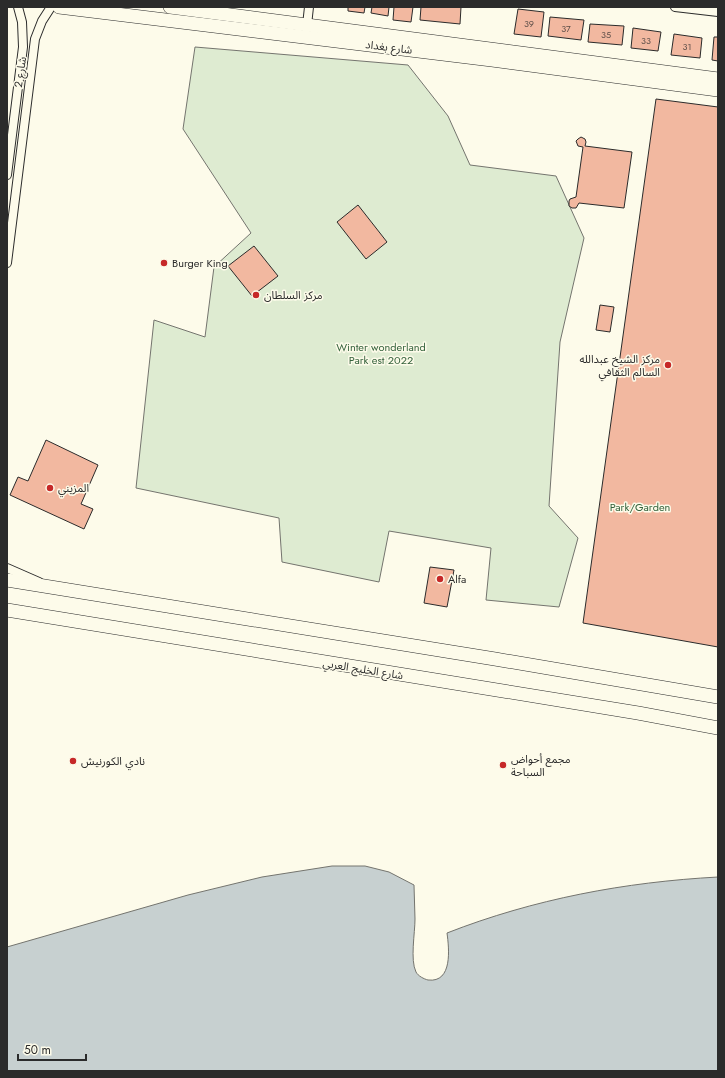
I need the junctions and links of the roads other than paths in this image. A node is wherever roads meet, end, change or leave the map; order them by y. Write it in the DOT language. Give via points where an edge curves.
graph roads {
  1 [pos="18,7"];
  2 [pos="51,7"];
  3 [pos="59,7"];
  4 [pos="170,7"];
  5 [pos="309,7"];
  6 [pos="675,7"];
  7 [pos="718,12"];
  8 [pos="306,25"];
  9 [pos="718,79"];
  10 [pos="718,90"];
  11 [pos="7,175"];
  12 [pos="7,188"];
  13 [pos="16,189"];
  14 [pos="7,263"];
  15 [pos="7,568"];
  16 [pos="7,580"];
  17 [pos="45,586"];
  18 [pos="7,610"];
  19 [pos="718,697"];
  20 [pos="718,728"];
  1 -- 11 [label="street, شارع 2" via="24,42"];
  2 -- 13 [label="street, شارع 2" via="35,39"];
  3 -- 10 [label="main road, شارع بغداد"];
  4 -- 8 [label="main road, شارع بغداد"];
  5 -- 8 [label="street"];
  6 -- 7 [label="street"];
  8 -- 9 [label="main road, شارع بغداد"];
  12 -- 13 [label="street"];
  13 -- 14 [label="street, شارع 2"];
  15 -- 17 [label="street"];
  16 -- 17 [label="main road"];
  17 -- 19 [label="main road"];
  18 -- 20 [label="main road, شارع الخليج العربي"];
}
